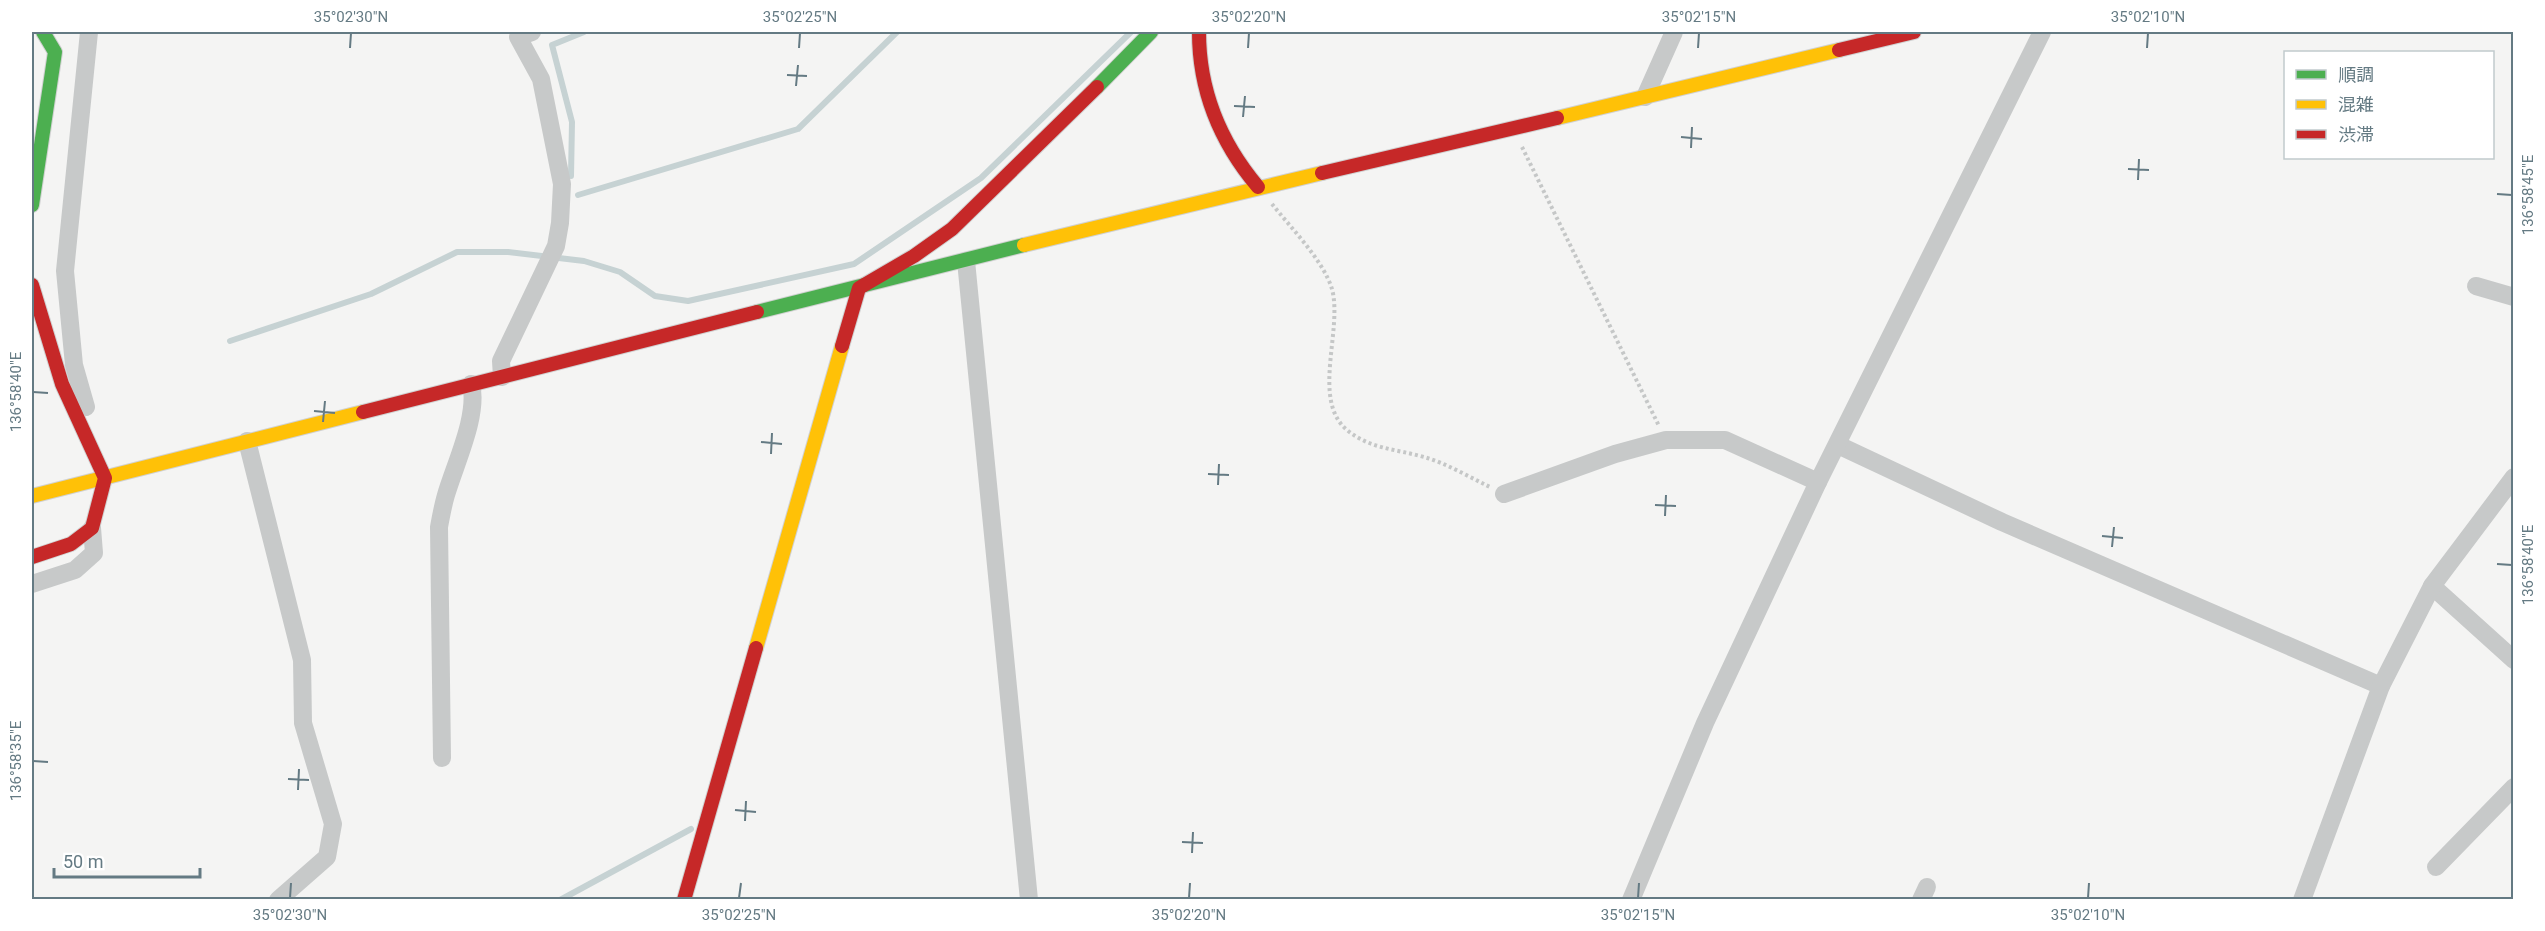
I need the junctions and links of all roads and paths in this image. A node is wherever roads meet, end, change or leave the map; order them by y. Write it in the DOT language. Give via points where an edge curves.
graph roads {
  1 [pos="34,32"];
  2 [pos="43,32"];
  3 [pos="89,32"];
  4 [pos="532,32"];
  5 [pos="1151,32"];
  6 [pos="1199,32"];
  7 [pos="1674,32"];
  8 [pos="1914,32"];
  9 [pos="2042,32"];
  10 [pos="32,43"];
  11 [pos="1645,97"];
  12 [pos="1513,129"];
  13 [pos="1258,187"];
  14 [pos="32,205"];
  15 [pos="966,261"];
  16 [pos="32,285"];
  17 [pos="2476,286"];
  18 [pos="859,288"];
  19 [pos="2514,297"];
  20 [pos="502,377"];
  21 [pos="471,384"];
  22 [pos="1666,440"];
  23 [pos="247,441"];
  24 [pos="1838,445"];
  25 [pos="2514,477"];
  26 [pos="105,478"];
  27 [pos="1818,482"];
  28 [pos="1504,494"];
  29 [pos="32,496"];
  30 [pos="92,528"];
  31 [pos="32,557"];
  32 [pos="32,584"];
  33 [pos="2432,586"];
  34 [pos="2514,660"];
  35 [pos="2381,686"];
  36 [pos="442,758"];
  37 [pos="2514,787"];
  38 [pos="2436,867"];
  39 [pos="278,900"];
  40 [pos="684,900"];
  41 [pos="1029,900"];
  42 [pos="1631,900"];
  43 [pos="2302,900"];
  1 -- 10 [label="main road"];
  2 -- 14 [label="main road" via="55,52"];
  3 -- 26 [label="street" via="65,271 74,365"];
  4 -- 20 [label="street" via="518,37 541,79 562,184 560,223 556,246 501,361"];
  5 -- 18 [label="main road" via="952,229"];
  6 -- 13 [label="main road" via="1198,60 1203,84 1242,169"];
  7 -- 11 [label="street"];
  8 -- 11 [label="main road"];
  9 -- 24 [label="street"];
  11 -- 12 [label="main road"];
  12 -- 13 [label="main road"];
  12 -- 22 [label="path"];
  13 -- 15 [label="main road"];
  13 -- 28 [label="path" via="1321,266 1331,287 1336,309 1329,390 1336,416 1346,429 1372,446 1425,457"];
  15 -- 18 [label="main road"];
  15 -- 41 [label="street"];
  16 -- 26 [label="main road" via="42,326 82,435"];
  17 -- 19 [label="street"];
  18 -- 20 [label="main road"];
  18 -- 40 [label="main road"];
  20 -- 21 [label="main road"];
  21 -- 23 [label="main road"];
  21 -- 36 [label="street" via="474,394 470,418 439,527"];
  22 -- 27 [label="street" via="1725,440"];
  22 -- 28 [label="street"];
  23 -- 26 [label="main road"];
  23 -- 39 [label="street" via="302,660 303,723 333,824 327,857"];
  24 -- 27 [label="street"];
  24 -- 35 [label="street" via="2002,522"];
  25 -- 33 [label="street"];
  26 -- 29 [label="main road"];
  26 -- 30 [label="main road"];
  27 -- 42 [label="street" via="1705,723"];
  30 -- 31 [label="main road" via="71,544"];
  30 -- 32 [label="street" via="94,553 75,570"];
  33 -- 34 [label="street"];
  33 -- 35 [label="street"];
  35 -- 43 [label="street"];
  37 -- 38 [label="street"];
}
